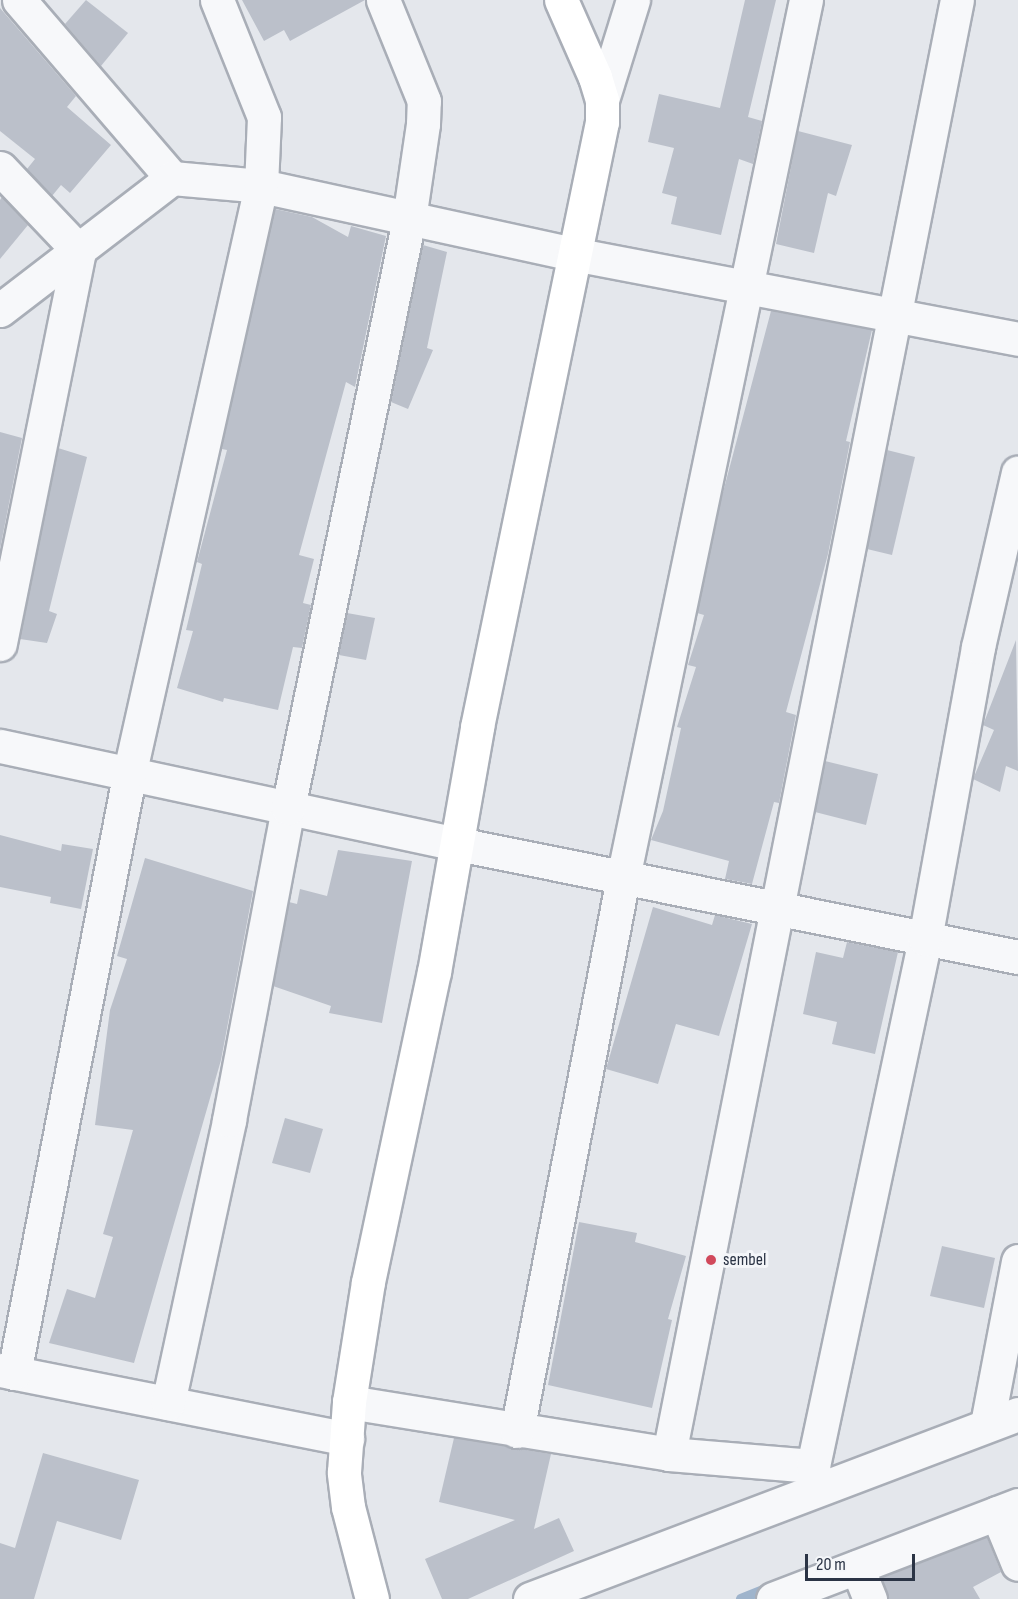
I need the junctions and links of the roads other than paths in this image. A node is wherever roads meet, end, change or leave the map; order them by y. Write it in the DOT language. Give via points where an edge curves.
graph roads {
  1 [pos="19,0"];
  2 [pos="217,0"];
  3 [pos="383,0"];
  4 [pos="561,0"];
  5 [pos="633,0"];
  6 [pos="806,0"];
  7 [pos="957,0"];
  8 [pos="602,100"];
  9 [pos="0,168"];
  10 [pos="172,178"];
  11 [pos="261,186"];
  12 [pos="409,219"];
  13 [pos="79,251"];
  14 [pos="573,254"];
  15 [pos="745,284"];
  16 [pos="0,310"];
  17 [pos="896,315"];
  18 [pos="1018,339"];
  19 [pos="1018,473"];
  20 [pos="0,644"];
  21 [pos="0,746"];
  22 [pos="130,771"];
  23 [pos="288,808"];
  24 [pos="458,844"];
  25 [pos="622,878"];
  26 [pos="775,909"];
  27 [pos="925,939"];
  28 [pos="1018,957"];
  29 [pos="1018,1261"];
  30 [pos="7,1372"];
  31 [pos="349,1402"];
  32 [pos="168,1403"];
  33 [pos="1018,1414"];
  34 [pos="987,1424"];
  35 [pos="517,1431"];
  36 [pos="347,1439"];
  37 [pos="669,1454"];
  38 [pos="813,1478"];
  39 [pos="1008,1509"];
  40 [pos="1018,1563"];
  41 [pos="857,1567"];
  42 [pos="372,1599"];
  43 [pos="530,1599"];
  44 [pos="773,1599"];
  45 [pos="870,1599"];
  1 -- 10 [label="street"];
  2 -- 11 [label="street" via="264,117"];
  3 -- 12 [label="street" via="424,101"];
  4 -- 8 [label="street"];
  5 -- 8 [label="street"];
  6 -- 15 [label="street"];
  7 -- 17 [label="street"];
  8 -- 14 [label="street" via="602,122"];
  9 -- 13 [label="street"];
  10 -- 11 [label="street"];
  10 -- 13 [label="street"];
  11 -- 12 [label="street"];
  11 -- 22 [label="street"];
  12 -- 14 [label="street"];
  12 -- 23 [label="street"];
  13 -- 16 [label="street"];
  13 -- 20 [label="street"];
  14 -- 15 [label="street"];
  14 -- 24 [label="street" via="477,727"];
  15 -- 17 [label="street"];
  15 -- 25 [label="street"];
  17 -- 18 [label="street"];
  17 -- 26 [label="street"];
  19 -- 27 [label="street" via="978,647"];
  21 -- 22 [label="street"];
  22 -- 23 [label="street"];
  22 -- 30 [label="street"];
  23 -- 24 [label="street"];
  23 -- 32 [label="street" via="229,1120"];
  24 -- 25 [label="street"];
  24 -- 31 [label="street" via="368,1282"];
  25 -- 26 [label="street"];
  25 -- 35 [label="street"];
  26 -- 27 [label="street"];
  26 -- 37 [label="street"];
  27 -- 28 [label="street"];
  27 -- 38 [label="street"];
  29 -- 34 [label="street"];
  30 -- 32 [label="street"];
  31 -- 35 [label="street"];
  31 -- 36 [label="street"];
  32 -- 36 [label="street"];
  33 -- 34 [label="street"];
  34 -- 38 [label="street"];
  35 -- 37 [label="street"];
  36 -- 42 [label="street" via="344,1472 348,1507"];
  37 -- 38 [label="street"];
  38 -- 43 [label="street"];
  39 -- 40 [label="street"];
  39 -- 41 [label="street"];
  41 -- 44 [label="street"];
  41 -- 45 [label="street"];
}
